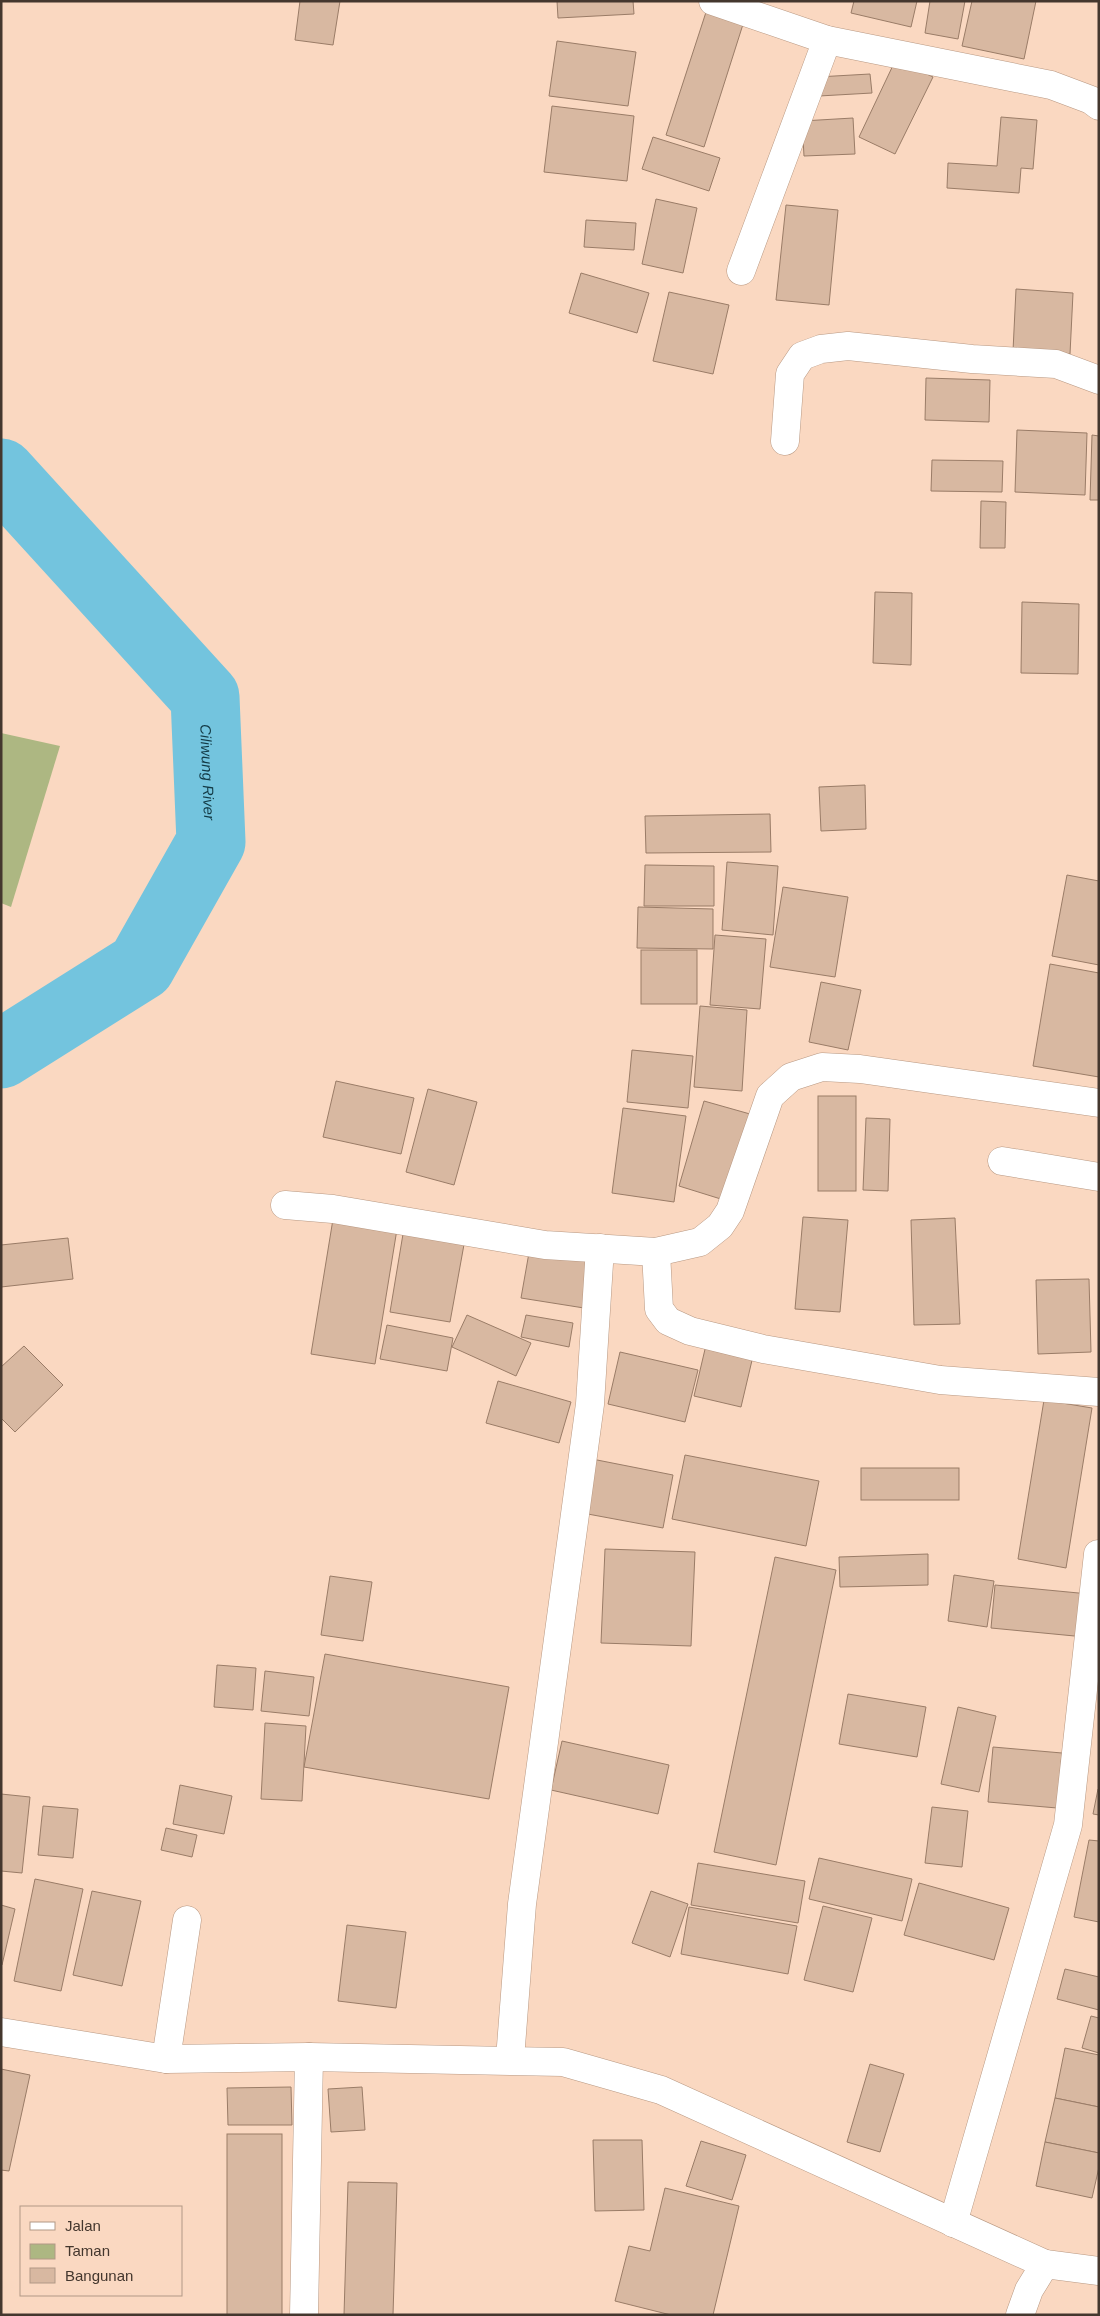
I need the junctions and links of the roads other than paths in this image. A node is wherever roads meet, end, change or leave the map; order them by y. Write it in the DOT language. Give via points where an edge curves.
graph roads {
  1 [pos="713,1"];
  2 [pos="827,40"];
  3 [pos="1099,106"];
  4 [pos="741,271"];
  5 [pos="1099,380"];
  6 [pos="785,440"];
  7 [pos="1099,1103"];
  8 [pos="1002,1161"];
  9 [pos="1099,1177"];
  10 [pos="285,1204"];
  11 [pos="600,1248"];
  12 [pos="656,1252"];
  13 [pos="1099,1392"];
  14 [pos="1098,1554"];
  15 [pos="187,1920"];
  16 [pos="1,2032"];
  17 [pos="309,2057"];
  18 [pos="166,2059"];
  19 [pos="510,2059"];
  20 [pos="953,2224"];
  21 [pos="1045,2264"];
  22 [pos="1099,2271"];
  23 [pos="304,2315"];
  24 [pos="1020,2315"];
  1 -- 2 [label="street"];
  2 -- 3 [label="street" via="1051,85"];
  2 -- 4 [label="street"];
  5 -- 6 [label="street" via="1056,364 848,346 820,349 802,356 790,374"];
  7 -- 12 [label="street" via="860,1069 822,1067 791,1077 770,1096 730,1211 720,1226 700,1242"];
  8 -- 9 [label="street"];
  10 -- 11 [label="street" via="333,1209 545,1245"];
  11 -- 12 [label="street"];
  11 -- 19 [label="street" via="590,1404 522,1904"];
  12 -- 13 [label="street" via="659,1309 668,1321 678,1327 763,1349 940,1380"];
  14 -- 20 [label="street" via="1068,1825"];
  15 -- 18 [label="street"];
  16 -- 18 [label="street"];
  17 -- 18 [label="street"];
  17 -- 19 [label="street"];
  17 -- 23 [label="street"];
  19 -- 20 [label="street" via="563,2062 661,2090"];
  20 -- 21 [label="street"];
  21 -- 22 [label="street"];
  21 -- 24 [label="street" via="1029,2290"];
}
